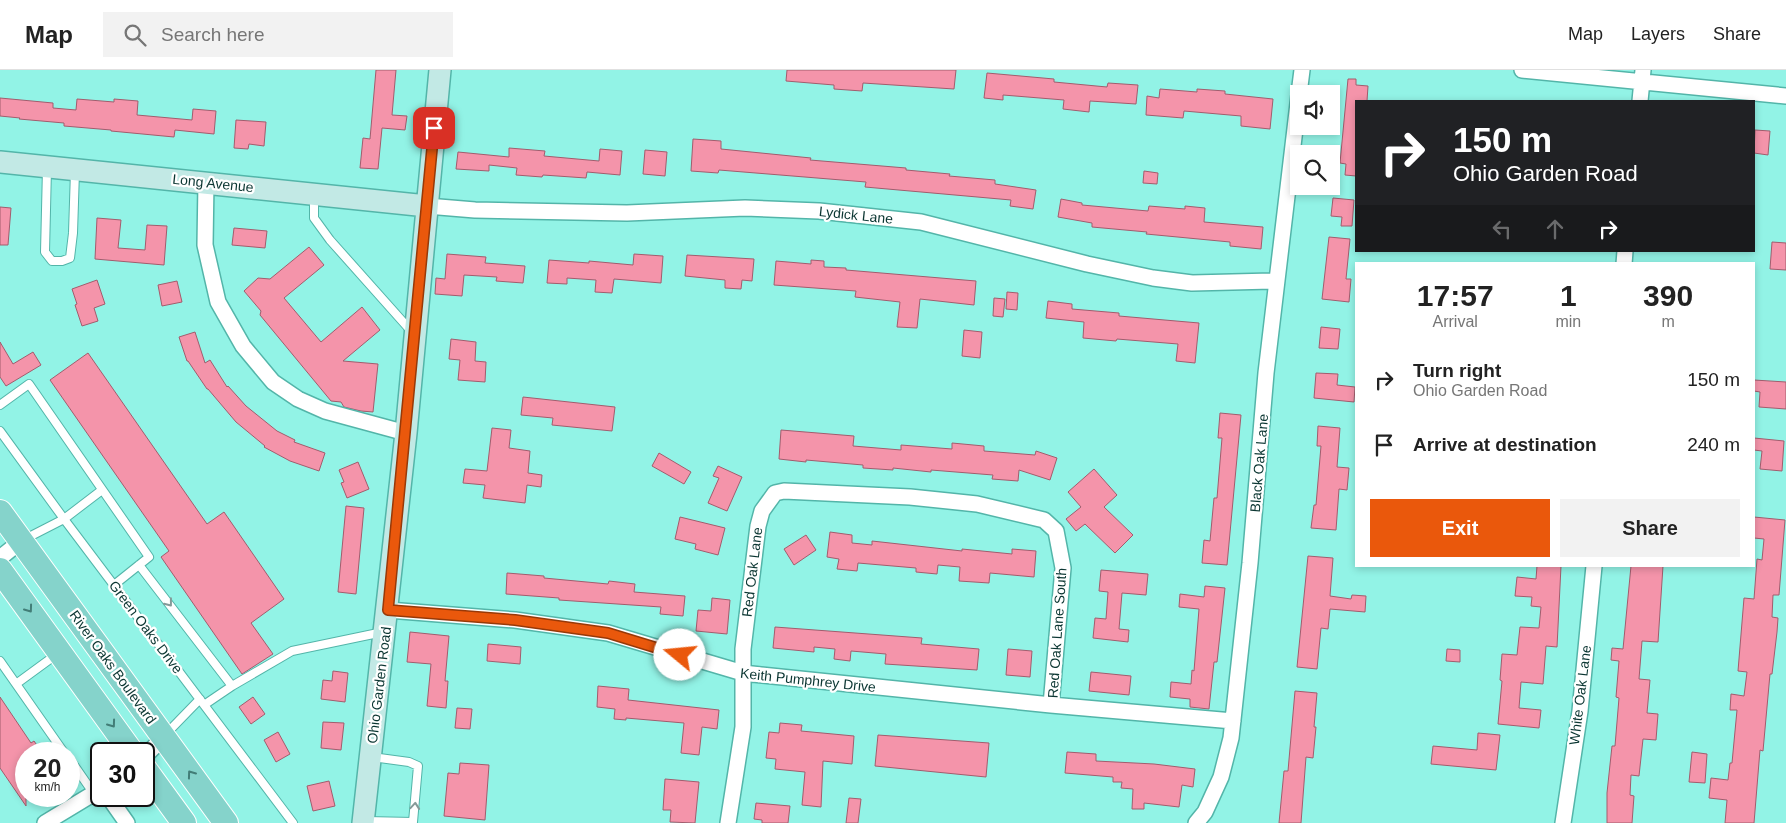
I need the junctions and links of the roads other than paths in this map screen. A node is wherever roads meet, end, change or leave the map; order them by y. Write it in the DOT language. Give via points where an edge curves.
graph roads {
  1 [pos="440,70"];
  2 [pos="1302,70"];
  3 [pos="1522,70"];
  4 [pos="1642,76"];
  5 [pos="1300,85"];
  6 [pos="1786,96"];
  7 [pos="1640,100"];
  8 [pos="1294,135"];
  9 [pos="0,162"];
  10 [pos="47,166"];
  11 [pos="75,169"];
  12 [pos="206,182"];
  13 [pos="314,194"];
  14 [pos="427,206"];
  15 [pos="1278,281"];
  16 [pos="415,336"];
  17 [pos="0,405"];
  18 [pos="0,431"];
  19 [pos="406,433"];
  20 [pos="102,490"];
  21 [pos="0,512"];
  22 [pos="64,519"];
  23 [pos="1056,531"];
  24 [pos="21,541"];
  25 [pos="0,558"];
  26 [pos="139,565"];
  27 [pos="1594,567"];
  28 [pos="0,570"];
  29 [pos="114,585"];
  30 [pos="388,610"];
  31 [pos="385,632"];
  32 [pos="60,652"];
  33 [pos="0,660"];
  34 [pos="743,673"];
  35 [pos="16,684"];
  36 [pos="232,686"];
  37 [pos="202,702"];
  38 [pos="1051,705"];
  39 [pos="1233,721"];
  40 [pos="164,737"];
  41 [pos="57,742"];
  42 [pos="124,742"];
  43 [pos="155,746"];
  44 [pos="371,757"];
  45 [pos="80,770"];
  46 [pos="90,781"];
  47 [pos="155,783"];
  48 [pos="90,799"];
  49 [pos="113,807"];
  50 [pos="363,822"];
  51 [pos="45,823"];
  52 [pos="127,823"];
  53 [pos="184,823"];
  54 [pos="226,823"];
  55 [pos="293,823"];
  56 [pos="728,823"];
  57 [pos="1196,823"];
  58 [pos="1563,823"];
  1 -- 14 [label="street, Ohio Garden Road"];
  2 -- 5 [label="street, Black Oak Lane"];
  3 -- 4 [label="street"];
  4 -- 6 [label="street"];
  4 -- 7 [label="street"];
  8 -- 15 [label="street, Black Oak Lane"];
  9 -- 10 [label="street, Long Avenue"];
  10 -- 11 [label="street, Long Avenue"];
  10 -- 11 [label="lane" via="45,252 52,261 70,258"];
  11 -- 12 [label="street, Long Avenue"];
  12 -- 13 [label="street, Long Avenue"];
  12 -- 19 [label="street" via="205,245 218,302 243,346 272,382 298,399 325,411"];
  13 -- 14 [label="street, Long Avenue"];
  13 -- 16 [label="lane" via="314,218"];
  14 -- 15 [label="street, Lydick Lane" via="627,213 746,208 819,211 921,222 1154,278 1192,283"];
  14 -- 16 [label="street, Ohio Garden Road"];
  15 -- 39 [label="street, Black Oak Lane" via="1266,373"];
  16 -- 19 [label="street, Ohio Garden Road"];
  17 -- 20 [label="lane" via="28,384"];
  18 -- 22 [label="lane, Green Oaks Drive"];
  19 -- 30 [label="street, Ohio Garden Road"];
  20 -- 22 [label="lane"];
  20 -- 26 [label="lane" via="149,557"];
  21 -- 24 [label="main road, River Oaks Boulevard"];
  22 -- 24 [label="lane"];
  22 -- 29 [label="lane, Green Oaks Drive"];
  23 -- 34 [label="street, Red Oak Lane" via="1044,520 977,504 910,497 775,493 762,511 758,526"];
  23 -- 38 [label="street, Red Oak Lane South" via="1063,568"];
  24 -- 25 [label="street"];
  24 -- 40 [label="main road, River Oaks Boulevard"];
  26 -- 29 [label="lane"];
  26 -- 36 [label="lane, one-way"];
  27 -- 58 [label="street, White Oak Lane" via="1580,711"];
  28 -- 32 [label="main road, one-way"];
  29 -- 37 [label="lane, Green Oaks Drive"];
  30 -- 31 [label="street, Ohio Garden Road"];
  30 -- 34 [label="street, Keith Pumphrey Drive" via="515,620 608,633"];
  31 -- 36 [label="lane" via="292,651"];
  31 -- 44 [label="street, Ohio Garden Road"];
  32 -- 35 [label="lane"];
  32 -- 42 [label="main road, one-way"];
  33 -- 35 [label="lane"];
  34 -- 38 [label="street, Keith Pumphrey Drive"];
  34 -- 56 [label="street, Red Oak Lane" via="743,727"];
  35 -- 41 [label="lane"];
  36 -- 37 [label="lane"];
  37 -- 40 [label="lane"];
  37 -- 55 [label="lane, Green Oaks Drive"];
  38 -- 39 [label="street, Keith Pumphrey Drive"];
  39 -- 57 [label="street, Black Oak Lane" via="1221,777 1205,812"];
  40 -- 43 [label="street"];
  54 -- 40 [label="main road, River Oaks Boulevard, one-way"];
  44 -- 50 [label="street, Ohio Garden Road"];
  50 -- 44 [label="lane, one-way" via="413,822 418,766"];
  45 -- 46 [label="lane"];
  47 -- 53 [label="main road"];
  48 -- 51 [label="street"];
  49 -- 52 [label="street"];
}
